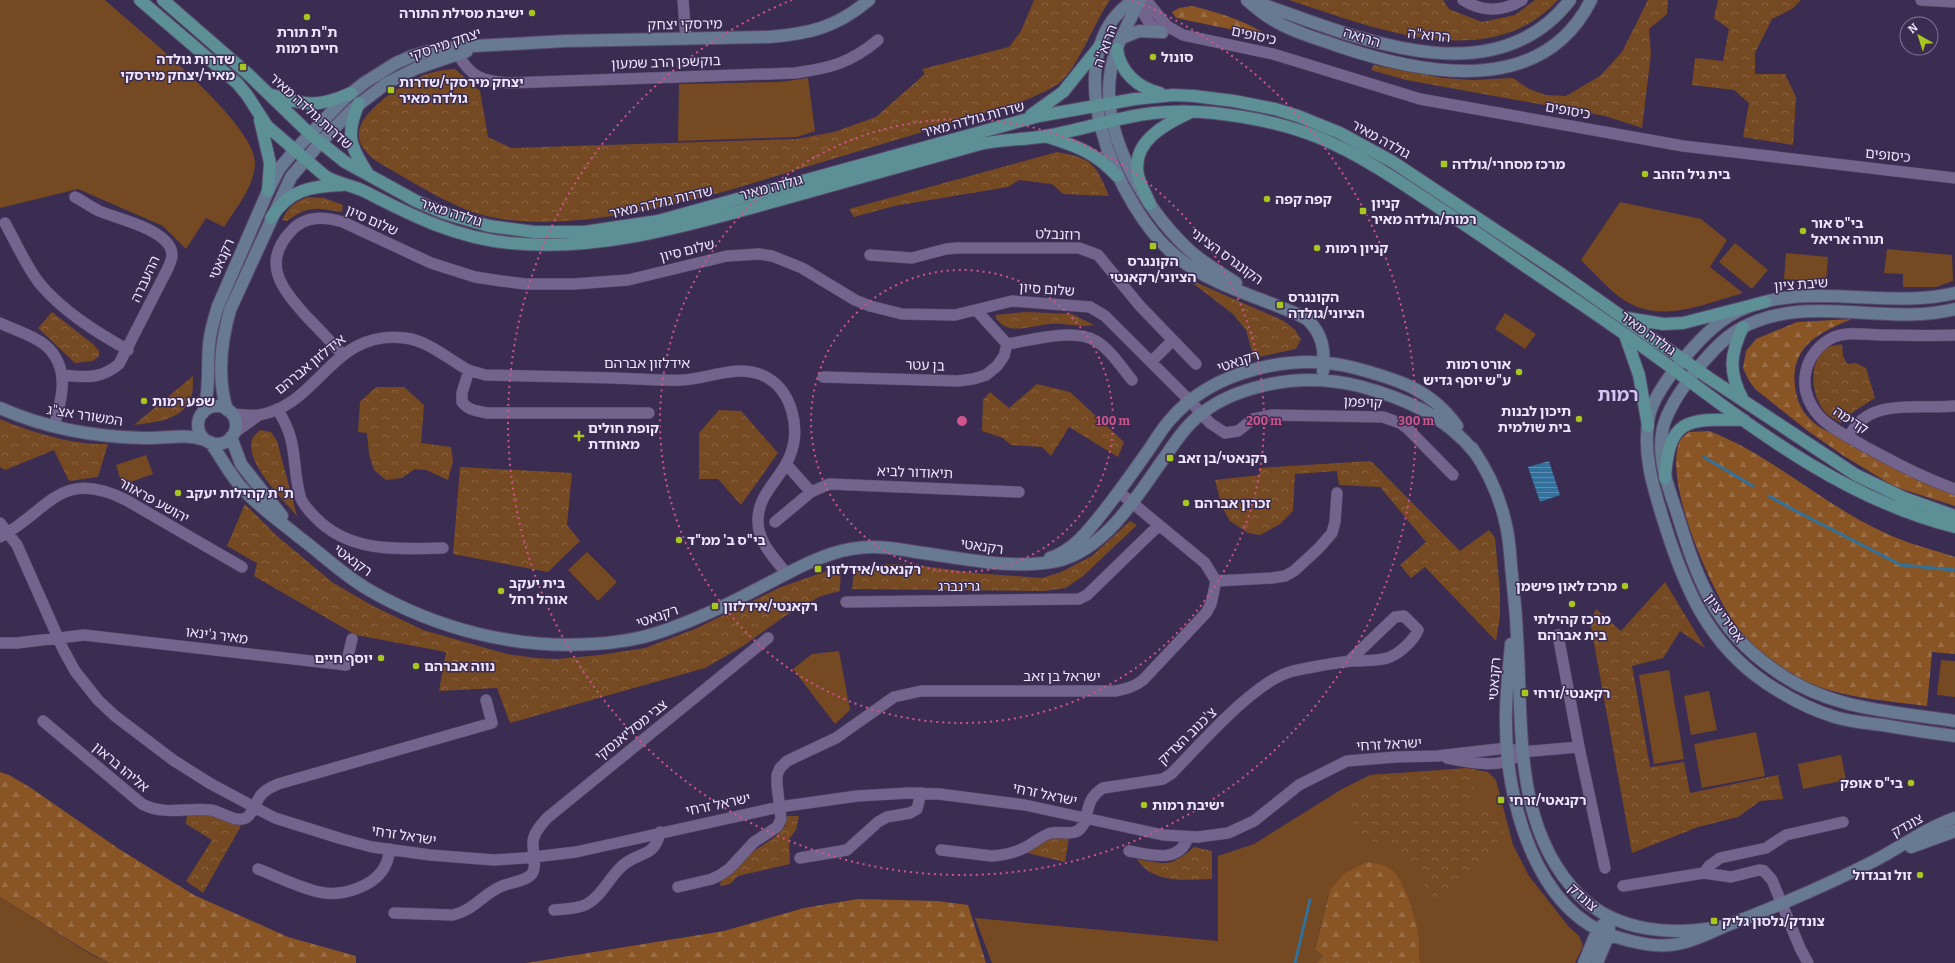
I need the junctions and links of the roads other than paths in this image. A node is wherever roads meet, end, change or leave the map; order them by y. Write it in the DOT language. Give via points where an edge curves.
graph roads {
  1 [pos="140,0"];
  2 [pos="163,0"];
  3 [pos="683,0"];
  4 [pos="859,0"];
  5 [pos="869,0"];
  6 [pos="1248,0"];
  7 [pos="1463,0"];
  8 [pos="1522,0"];
  9 [pos="1570,0"];
  10 [pos="1591,0"];
  11 [pos="1921,0"];
  12 [pos="1139,1"];
  13 [pos="1955,2"];
  14 [pos="1275,8"];
  15 [pos="844,18"];
  16 [pos="1161,32"];
  17 [pos="1183,35"];
  18 [pos="686,39"];
  19 [pos="878,40"];
  20 [pos="491,44"];
  21 [pos="1119,44"];
  22 [pos="1100,46"];
  23 [pos="458,54"];
  24 [pos="351,93"];
  25 [pos="269,94"];
  26 [pos="1173,95"];
  27 [pos="359,104"];
  28 [pos="1110,104"];
  29 [pos="1096,106"];
  30 [pos="1191,112"];
  31 [pos="259,115"];
  32 [pos="1017,122"];
  33 [pos="1113,122"];
  34 [pos="1100,125"];
  35 [pos="310,134"];
  36 [pos="1044,136"];
  37 [pos="320,142"];
  38 [pos="294,151"];
  39 [pos="304,160"];
  40 [pos="368,174"];
  41 [pos="1118,176"];
  42 [pos="1955,178"];
  43 [pos="343,185"];
  44 [pos="268,191"];
  45 [pos="75,197"];
  46 [pos="1150,204"];
  47 [pos="271,218"];
  48 [pos="5,223"];
  49 [pos="870,255"];
  50 [pos="1955,293"];
  51 [pos="1266,302"];
  52 [pos="1765,302"];
  53 [pos="1955,309"];
  54 [pos="977,311"];
  55 [pos="1620,316"];
  56 [pos="0,323"];
  57 [pos="1743,327"];
  58 [pos="1625,335"];
  59 [pos="1955,335"];
  60 [pos="1173,340"];
  61 [pos="1007,344"];
  62 [pos="128,350"];
  63 [pos="343,355"];
  64 [pos="1684,360"];
  65 [pos="1151,362"];
  66 [pos="1324,363"];
  67 [pos="1196,364"];
  68 [pos="469,370"];
  69 [pos="1698,370"];
  70 [pos="1675,371"];
  71 [pos="62,375"];
  72 [pos="823,377"];
  73 [pos="1132,380"];
  74 [pos="1323,380"];
  75 [pos="1688,382"];
  76 [pos="1190,401"];
  77 [pos="1743,401"];
  78 [pos="1955,406"];
  79 [pos="0,408"];
  80 [pos="277,409"];
  81 [pos="229,412"];
  82 [pos="649,413"];
  83 [pos="1201,414"];
  84 [pos="259,415"];
  85 [pos="201,416"];
  86 [pos="1744,420"];
  87 [pos="50,426"];
  88 [pos="1648,426"];
  89 [pos="232,435"];
  90 [pos="169,437"];
  91 [pos="1849,437"];
  92 [pos="207,441"];
  93 [pos="1476,454"];
  94 [pos="786,464"];
  95 [pos="1453,475"];
  96 [pos="1666,478"];
  97 [pos="1955,489"];
  98 [pos="811,492"];
  99 [pos="1018,492"];
  100 [pos="1119,492"];
  101 [pos="1337,493"];
  102 [pos="1132,502"];
  103 [pos="1955,516"];
  104 [pos="775,522"];
  105 [pos="0,523"];
  106 [pos="1159,525"];
  107 [pos="1955,528"];
  108 [pos="4,534"];
  109 [pos="304,541"];
  110 [pos="443,548"];
  111 [pos="1030,564"];
  112 [pos="242,568"];
  113 [pos="786,574"];
  114 [pos="1216,581"];
  115 [pos="1514,598"];
  116 [pos="846,602"];
  117 [pos="1558,635"];
  118 [pos="58,638"];
  119 [pos="768,638"];
  120 [pos="352,639"];
  121 [pos="0,643"];
  122 [pos="1349,661"];
  123 [pos="486,700"];
  124 [pos="43,721"];
  125 [pos="1955,721"];
  126 [pos="1955,736"];
  127 [pos="1579,747"];
  128 [pos="1508,748"];
  129 [pos="1522,752"];
  130 [pos="1437,756"];
  131 [pos="1509,761"];
  132 [pos="921,794"];
  133 [pos="779,806"];
  134 [pos="254,807"];
  135 [pos="1085,818"];
  136 [pos="1955,818"];
  137 [pos="1843,822"];
  138 [pos="1955,831"];
  139 [pos="660,832"];
  140 [pos="1188,837"];
  141 [pos="390,849"];
  142 [pos="941,850"];
  143 [pos="1129,851"];
  144 [pos="534,857"];
  145 [pos="800,858"];
  146 [pos="1874,861"];
  147 [pos="1605,868"];
  148 [pos="258,870"];
  149 [pos="1704,873"];
  150 [pos="1623,886"];
  151 [pos="678,887"];
  152 [pos="1781,905"];
  153 [pos="554,910"];
  154 [pos="394,913"];
  155 [pos="1610,918"];
  156 [pos="1724,926"];
  157 [pos="1604,932"];
  158 [pos="1584,963"];
  159 [pos="1597,963"];
  160 [pos="1808,963"];
  1 -- 31 [label="main road" via="243,89"];
  2 -- 25 [label="main road, שדרות גולדה מאיר"];
  3 -- 18 [label="street"];
  4 -- 15 [label="street"];
  5 -- 15 [label="street, מירסקי יצחק"];
  6 -- 10 [label="street, הרואה" via="1281,26 1373,57 1419,67 1471,72 1502,69 1532,59 1555,45 1580,20"];
  6 -- 14 [label="street, הרואה"];
  7 -- 8 [label="street" via="1476,7 1493,10 1510,7"];
  9 -- 14 [label="street, הרוא\"ה" via="1550,22 1519,42 1490,50 1454,53 1390,46"];
  11 -- 13 [label="street"];
  12 -- 16 [label="street" via="1150,24"];
  12 -- 17 [label="street, כיסופים" via="1167,26"];
  12 -- 21 [label="street, הרוא''ה"];
  12 -- 22 [label="street, הרוא''ה" via="1124,8 1112,21"];
  15 -- 18 [label="street, מירסקי יצחק" via="824,28 794,35"];
  16 -- 17 [label="street, כיסופים"];
  16 -- 21 [label="street" via="1139,32"];
  17 -- 42 [label="street, כיסופים" via="1273,54 1434,101 1644,140 1724,152"];
  18 -- 20 [label="street, מירסקי יצחק"];
  19 -- 23 [label="street, בוקשפן הרב שמעון" via="861,54 847,61 831,67 795,73 509,83 492,82 476,76 463,64"];
  20 -- 23 [label="street, יצחק מירסקי"];
  20 -- 24 [label="street, יצחק מירסקי" via="429,51 412,56 380,72"];
  21 -- 26 [label="main road" via="1122,66 1128,74 1144,89"];
  21 -- 28 [label="street, הרוא''ה" via="1109,77"];
  22 -- 29 [label="street, הרוא''ה"];
  22 -- 32 [label="main road" via="1063,92"];
  23 -- 27 [label="street, יצחק מירסקי" via="402,75"];
  24 -- 25 [label="main road" via="332,102 310,104"];
  24 -- 35 [label="street, יצחק מירסקי"];
  25 -- 35 [label="main road, שדרות גולדה מאיר"];
  26 -- 28 [label="main road, גולדה מאיר"];
  26 -- 55 [label="main road, גולדה מאיר" via="1255,105 1298,116 1340,134 1418,178"];
  27 -- 37 [label="street, יצחק מירסקי"];
  27 -- 40 [label="main road" via="353,118 350,137 352,148"];
  28 -- 29 [label="main road, שדרות גולדה מאיר"];
  28 -- 33 [label="street, הקונגרס הציוני"];
  29 -- 32 [label="main road, שדרות גולדה מאיר"];
  29 -- 34 [label="street, הקונגרס הציוני"];
  30 -- 33 [label="main road" via="1151,113"];
  30 -- 46 [label="main road" via="1159,129 1143,146 1137,162 1138,174"];
  30 -- 58 [label="main road, גולדה מאיר" via="1224,114 1264,121 1320,138 1354,154"];
  31 -- 38 [label="main road"];
  31 -- 44 [label="main road" via="270,163"];
  32 -- 40 [label="main road, שדרות גולדה מאיר" via="658,221 584,232 535,232 471,222 416,201"];
  33 -- 34 [label="main road"];
  33 -- 46 [label="street, הקונגרס הציוני" via="1129,167"];
  34 -- 36 [label="main road"];
  34 -- 41 [label="street, הקונגרס הציוני"];
  35 -- 37 [label="main road, שדרות גולדה מאיר"];
  35 -- 38 [label="street, רקנאטי"];
  36 -- 41 [label="main road" via="1088,151"];
  36 -- 43 [label="main road, גולדה מאיר" via="986,143 687,226 583,243 510,243 469,236 416,218 364,192"];
  37 -- 39 [label="street, רקנאטי"];
  37 -- 40 [label="main road, שדרות גולדה מאיר" via="345,162"];
  38 -- 39 [label="main road"];
  38 -- 44 [label="street, רקנאטי"];
  39 -- 43 [label="main road, גולדה מאיר" via="324,176"];
  39 -- 47 [label="street, רקנאטי" via="291,176"];
  41 -- 51 [label="street, הקונגרס הציוני" via="1131,203 1164,245 1177,257 1209,277"];
  43 -- 47 [label="main road" via="309,189 294,194 279,206"];
  44 -- 85 [label="street, רקנאטי" via="214,316 209,346 207,394"];
  45 -- 62 [label="street, ההעברה" via="97,210 150,230 170,247 172,256 168,268"];
  46 -- 51 [label="street, הקונגרס הציוני" via="1187,248"];
  47 -- 81 [label="street, רקנאטי" via="230,310 223,336 222,394"];
  48 -- 62 [label="street" via="31,270 48,292 88,326"];
  49 -- 60 [label="street, רוזנבלט" via="912,258 957,248 1079,248 1098,255 1140,306"];
  50 -- 52 [label="street, שיבת ציון" via="1916,298 1802,296"];
  51 -- 66 [label="street, הקונגרס הציוני" via="1302,316 1315,327 1322,341"];
  52 -- 55 [label="main road" via="1677,323 1651,323"];
  52 -- 64 [label="street, שיבת ציון" via="1727,318 1708,333"];
  53 -- 57 [label="street, שיבת ציון" via="1916,313 1802,312 1769,317"];
  54 -- 61 [label="street"];
  54 -- 63 [label="street, שלום סיון" via="955,315 902,314 884,310 855,300 802,268 772,256 759,254 727,256 628,280 574,284 501,281 475,277 431,263 343,222 310,219 294,228 285,237 275,261 277,273 289,297"];
  54 -- 65 [label="street, שלום סיון" via="1012,301 1090,307 1105,316"];
  55 -- 64 [label="main road"];
  56 -- 71 [label="street" via="44,345 59,364"];
  57 -- 69 [label="street, שיבת ציון" via="1728,337"];
  57 -- 77 [label="main road" via="1734,349 1732,370"];
  58 -- 70 [label="main road, גולדה מאיר"];
  58 -- 88 [label="main road" via="1639,375"];
  59 -- 91 [label="street, קדימה" via="1853,334 1834,337 1822,345 1808,362 1804,378 1805,391 1819,416"];
  60 -- 65 [label="street"];
  60 -- 67 [label="street, רוזנבלט"];
  61 -- 72 [label="street, בן עטר" via="1004,356 997,366 986,375 973,379 958,381"];
  61 -- 73 [label="street" via="1074,335 1087,337 1104,348"];
  62 -- 71 [label="street, ההעברה" via="110,372 86,377"];
  63 -- 68 [label="street, אידלזון אברהם" via="374,339 406,338 435,350"];
  63 -- 80 [label="street, אידלזון אברהם" via="297,397"];
  64 -- 69 [label="main road"];
  64 -- 70 [label="street, שיבת ציון"];
  65 -- 76 [label="street, שלום סיון"];
  66 -- 74 [label="street, הקונגרס הציוני"];
  66 -- 76 [label="street, רקנאטי" via="1300,363 1259,369 1214,384"];
  66 -- 93 [label="street, רקנאטי" via="1381,375 1420,390 1454,422"];
  68 -- 82 [label="street" via="462,402 466,408 475,411"];
  68 -- 94 [label="street, אידלזון אברהם" via="485,375 683,380 731,371 754,372 769,378 778,386 792,409 792,448"];
  69 -- 75 [label="street, שיבת ציון"];
  69 -- 77 [label="main road"];
  70 -- 75 [label="main road"];
  70 -- 88 [label="street, אסירי ציון" via="1660,390"];
  71 -- 87 [label="street" via="62,396"];
  74 -- 83 [label="street, רקנאטי" via="1263,385 1222,399"];
  74 -- 93 [label="street, רקנאטי" via="1376,391 1416,406 1450,427"];
  75 -- 86 [label="main road"];
  75 -- 96 [label="street, אסירי ציון" via="1671,405 1664,422 1661,446"];
  76 -- 83 [label="street, שלום סיון"];
  76 -- 100 [label="street, רקנאטי" via="1169,421"];
  77 -- 103 [label="main road" via="1856,476 1904,498"];
  78 -- 91 [label="street" via="1878,410 1858,422"];
  79 -- 87 [label="street, המשורר אצ\"ג"];
  80 -- 84 [label="street, אידלזון אברהם"];
  80 -- 110 [label="street" via="294,446 300,498 309,512 326,528 346,539 374,547"];
  81 -- 84 [label="street"];
  81 -- 85 [label="street" via="217,406 206,410"];
  81 -- 89 [label="street" via="235,423"];
  83 -- 95 [label="street, קויפמן" via="1225,433 1238,431 1253,419 1272,415 1370,416 1392,419 1418,438"];
  83 -- 102 [label="street, רקנאטי" via="1182,432"];
  84 -- 89 [label="street"];
  85 -- 90 [label="street, המשורר אצ\"ג" via="178,434"];
  85 -- 92 [label="street" via="199,430"];
  86 -- 96 [label="main road" via="1708,421 1689,424 1680,429 1670,444"];
  86 -- 107 [label="main road" via="1809,465 1842,484 1899,510"];
  87 -- 90 [label="street, המשורר אצ\"ג" via="115,436"];
  88 -- 126 [label="street, אסירי ציון" via="1646,446 1651,481 1678,567 1704,620 1737,660 1781,692 1805,706 1828,715 1849,721"];
  89 -- 92 [label="street" via="219,444"];
  89 -- 109 [label="street, רקנאטי" via="241,464"];
  90 -- 92 [label="street, המשורר אצ\"ג" via="194,436"];
  91 -- 97 [label="street, קדימה" via="1925,477"];
  92 -- 109 [label="street, רקנאטי" via="243,489"];
  93 -- 115 [label="street, רקנאטי" via="1495,488 1506,525"];
  94 -- 98 [label="street"];
  94 -- 113 [label="street, אידלזון אברהם" via="763,497 758,510 758,523 760,535 767,549"];
  96 -- 125 [label="street, אסירי ציון" via="1692,562 1709,598 1736,637 1756,656 1788,680 1833,701"];
  98 -- 99 [label="street, תיאודור לביא" via="829,484"];
  98 -- 104 [label="street, תיאודור לביא"];
  100 -- 102 [label="street"];
  100 -- 111 [label="street, רקנאטי" via="1088,531 1074,544 1057,556"];
  101 -- 114 [label="street" via="1332,533 1294,571 1286,576 1272,578"];
  102 -- 106 [label="street"];
  102 -- 111 [label="street, רקנאטי" via="1087,548 1055,562"];
  105 -- 108 [label="street, ישראל זרחי"];
  106 -- 114 [label="street" via="1205,563"];
  106 -- 116 [label="street, גרינברג" via="1087,595 1071,601"];
  108 -- 112 [label="street, יהושע פראוור" via="52,498 73,490 96,489 126,500"];
  108 -- 118 [label="street, ישראל זרחי" via="28,567"];
  109 -- 113 [label="street, רקנאטי" via="331,564 370,591 430,620 488,636 561,646 612,643 655,634 741,597"];
  111 -- 113 [label="street, רקנאטי" via="1009,565 864,547 826,555"];
  114 -- 133 [label="street, ישראל בן זאב" via="1211,604 1199,623 1136,685 1114,691 921,690 907,693 880,705 836,738 787,761 780,768 778,775"];
  115 -- 128 [label="street, רקנאטי" via="1506,724"];
  115 -- 129 [label="street, רקנאטי"];
  117 -- 127 [label="street"];
  118 -- 120 [label="street, מאיר ג'ינאו" via="84,635 346,665"];
  118 -- 121 [label="street"];
  118 -- 134 [label="street, ישראל זרחי" via="75,671 98,700 115,716 173,760"];
  119 -- 144 [label="street, צבי מסליאנסקי" via="547,818 533,840"];
  122 -- 122 [label="street" via="1388,658 1395,655 1418,630 1404,616 1395,617"];
  122 -- 135 [label="street, צ'כנוב הצדיק" via="1280,675 1268,682 1171,774 1163,778 1103,788 1097,792"];
  123 -- 134 [label="street" via="492,723 268,788"];
  124 -- 134 [label="street, אליהו בראון" via="150,808 170,812 217,811 233,819 242,819 248,816"];
  127 -- 129 [label="street"];
  127 -- 147 [label="street"];
  128 -- 129 [label="street, ישראל זרחי"];
  128 -- 130 [label="street, ישראל זרחי"];
  128 -- 131 [label="street, רקנאטי"];
  129 -- 131 [label="street"];
  129 -- 155 [label="street, צונדק" via="1534,814 1552,859 1572,887"];
  130 -- 131 [label="street, ישראל זרחי" via="1474,762"];
  130 -- 140 [label="street, ישראל זרחי" via="1347,761 1299,785 1254,821 1228,833"];
  131 -- 157 [label="street, צונדק" via="1519,819 1538,866 1560,898"];
  132 -- 133 [label="street, ישראל זרחי" via="857,796"];
  132 -- 135 [label="street, ישראל זרחי" via="999,800"];
  132 -- 145 [label="street" via="917,810 887,817 878,822 847,850"];
  133 -- 139 [label="street, ישראל זרחי"];
  133 -- 151 [label="street, ישראל בן זאב" via="781,819 777,827 754,842 729,869 712,879"];
  134 -- 141 [label="street, ישראל זרחי" via="301,827 372,847"];
  135 -- 140 [label="street, ישראל זרחי" via="1163,835"];
  135 -- 142 [label="street" via="1080,830 1074,833 1049,833 1011,853 992,856"];
  136 -- 146 [label="street, צונדק"];
  137 -- 149 [label="street" via="1786,835 1766,848 1720,858"];
  138 -- 146 [label="street, צונדק"];
  139 -- 144 [label="street, ישראל זרחי" via="576,852"];
  139 -- 153 [label="street" via="655,848 620,867 586,905"];
  140 -- 143 [label="street" via="1181,850 1172,855 1161,856"];
  141 -- 144 [label="street, ישראל זרחי" via="494,860"];
  141 -- 148 [label="street" via="386,865 368,884 341,892 319,892"];
  144 -- 154 [label="street, צבי מסליאנסקי" via="530,876 498,887 462,913"];
  146 -- 152 [label="street, צונדק"];
  149 -- 150 [label="street"];
  149 -- 152 [label="street" via="1731,877 1764,871 1772,880"];
  152 -- 156 [label="street, צונדק"];
  152 -- 160 [label="street"];
  155 -- 156 [label="street, צונדק" via="1662,931 1701,931"];
  155 -- 157 [label="street"];
  156 -- 157 [label="street, צונדק" via="1701,937 1666,946 1640,943"];
  157 -- 158 [label="street"];
  157 -- 159 [label="street"];
}
